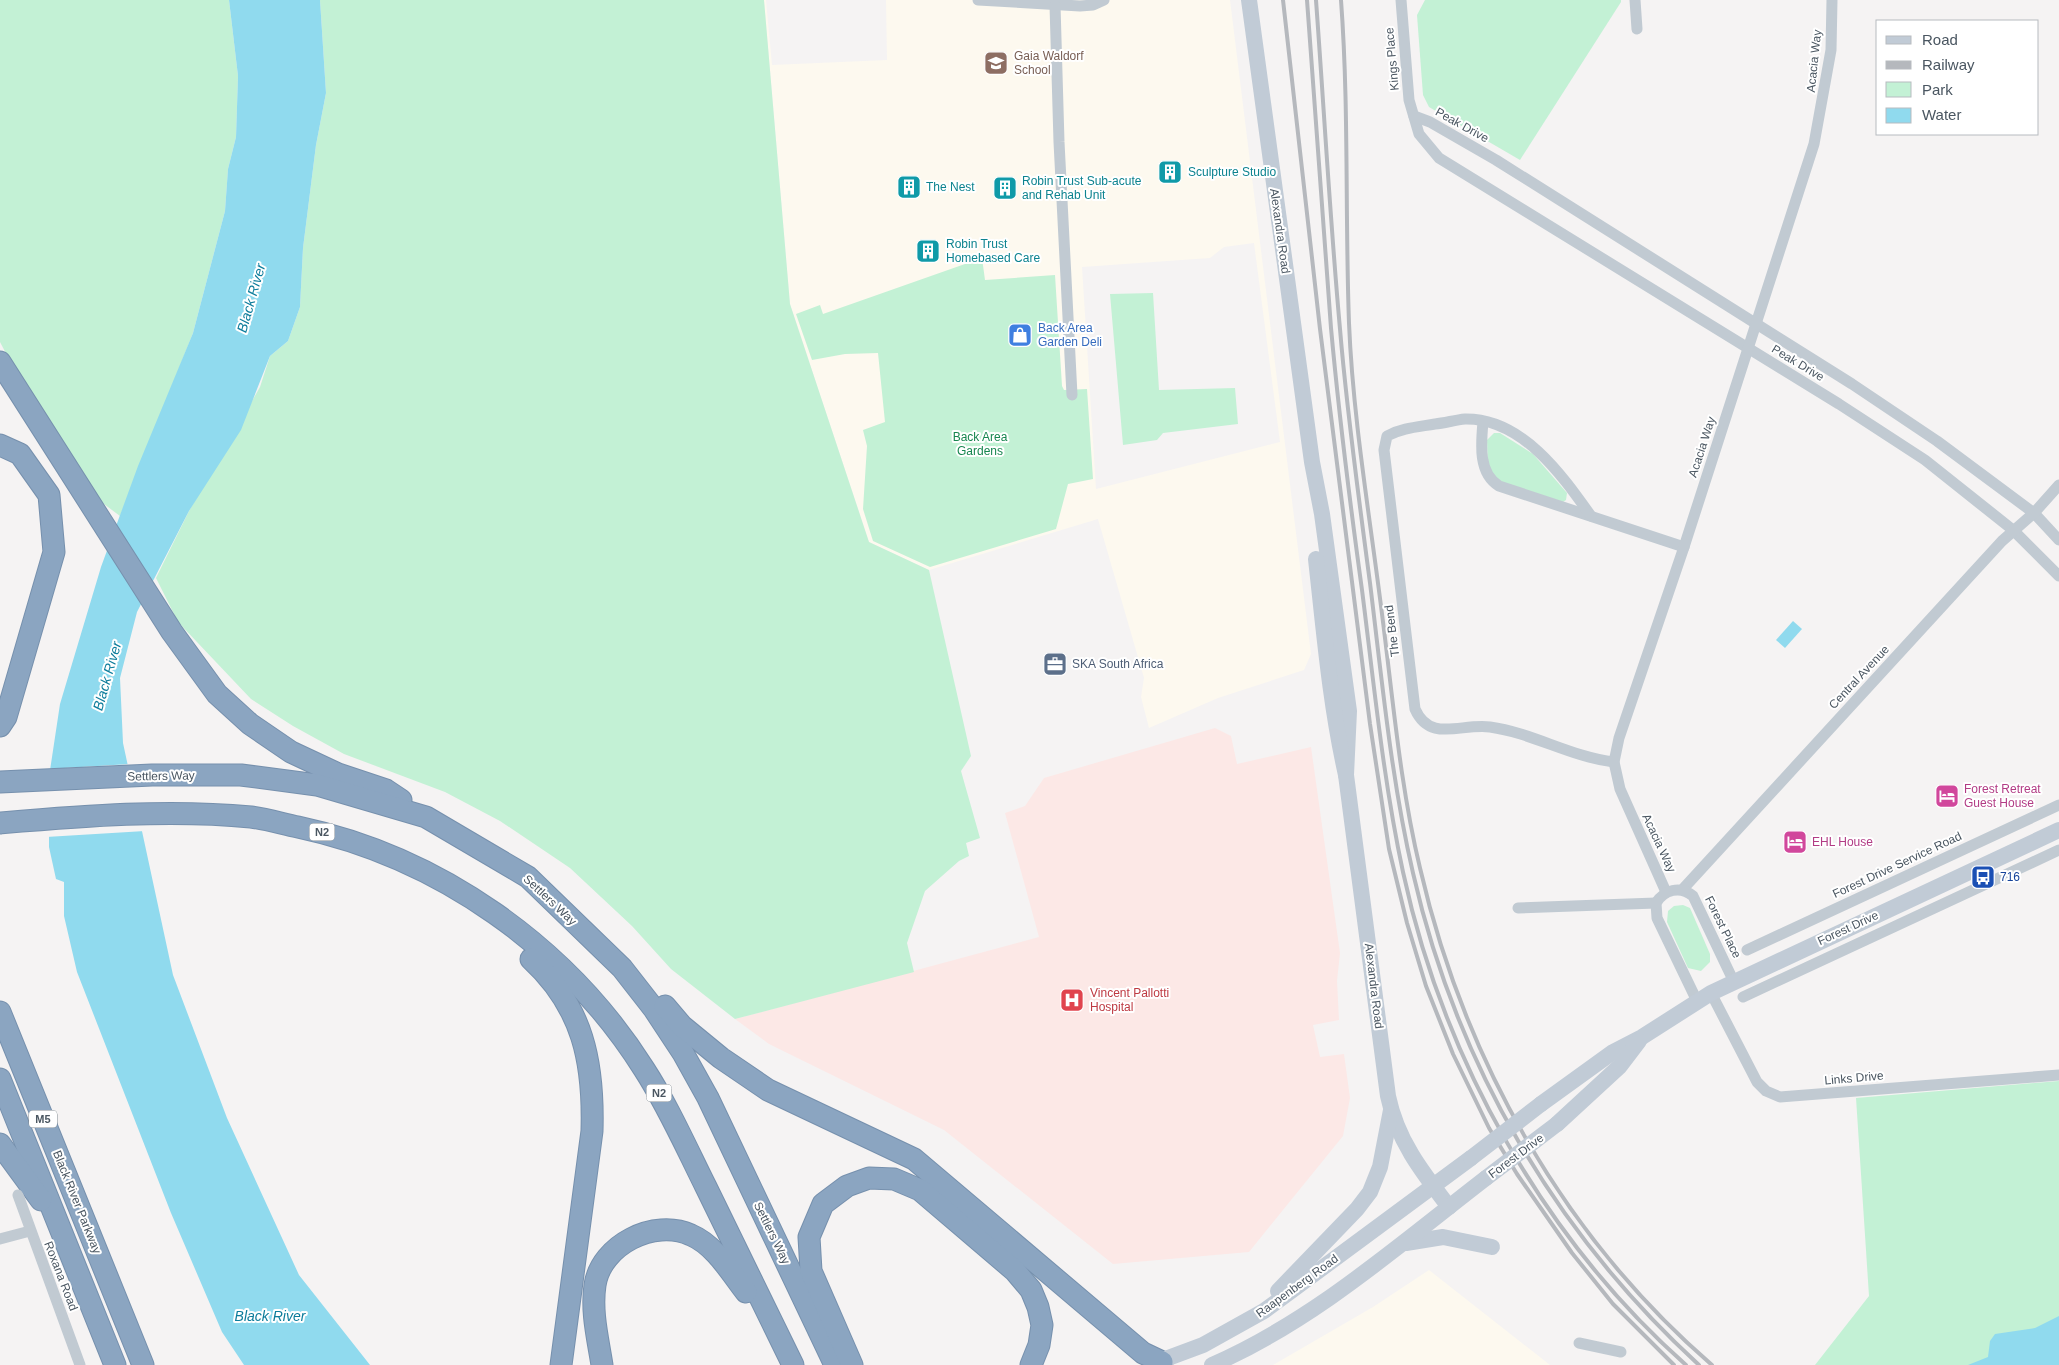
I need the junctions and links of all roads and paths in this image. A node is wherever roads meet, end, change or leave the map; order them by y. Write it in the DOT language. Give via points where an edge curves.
graph roads {
  1 [pos="978,0"];
  2 [pos="1104,0"];
  3 [pos="1249,0"];
  4 [pos="1401,0"];
  5 [pos="1635,0"];
  6 [pos="1832,0"];
  7 [pos="1055,5"];
  8 [pos="1637,29"];
  9 [pos="1414,116"];
  10 [pos="1755,322"];
  11 [pos="1748,348"];
  12 [pos="0,362"];
  13 [pos="1072,395"];
  14 [pos="1483,422"];
  15 [pos="0,445"];
  16 [pos="2059,485"];
  17 [pos="2034,513"];
  18 [pos="1591,516"];
  19 [pos="2013,530"];
  20 [pos="2059,540"];
  21 [pos="1684,547"];
  22 [pos="2059,576"];
  23 [pos="0,726"];
  24 [pos="1614,762"];
  25 [pos="0,782"];
  26 [pos="2059,805"];
  27 [pos="426,818"];
  28 [pos="0,823"];
  29 [pos="2059,830"];
  30 [pos="2059,850"];
  31 [pos="1682,890"];
  32 [pos="1666,892"];
  33 [pos="476,901"];
  34 [pos="1656,903"];
  35 [pos="1518,908"];
  36 [pos="1747,950"];
  37 [pos="622,968"];
  38 [pos="1734,982"];
  39 [pos="1704,997"];
  40 [pos="1743,997"];
  41 [pos="0,1012"];
  42 [pos="1642,1037"];
  43 [pos="2059,1074"];
  44 [pos="0,1079"];
  45 [pos="1391,1110"];
  46 [pos="0,1144"];
  47 [pos="1432,1186"];
  48 [pos="18,1195"];
  49 [pos="1449,1207"];
  50 [pos="58,1222"];
  51 [pos="87,1226"];
  52 [pos="30,1231"];
  53 [pos="0,1239"];
  54 [pos="1399,1245"];
  55 [pos="1492,1247"];
  56 [pos="1249,1321"];
  57 [pos="778,1334"];
  58 [pos="1579,1343"];
  59 [pos="1622,1352"];
  60 [pos="560,1362"];
  61 [pos="1156,1363"];
  62 [pos="80,1365"];
  63 [pos="116,1365"];
  64 [pos="143,1365"];
  65 [pos="158,1365"];
  66 [pos="602,1365"];
  67 [pos="793,1365"];
  68 [pos="835,1365"];
  69 [pos="852,1365"];
  70 [pos="1031,1365"];
  71 [pos="1212,1365"];
  1 -- 7 [label="street"];
  2 -- 7 [label="street" via="1093,5"];
  3 -- 45 [label="main road, Alexandra Road" via="1349,711 1346,775"];
  4 -- 9 [label="street, Kings Place" via="1407,85"];
  5 -- 8 [label="street"];
  6 -- 10 [label="street, Acacia Way" via="1831,50 1814,144"];
  7 -- 13 [label="street"];
  9 -- 10 [label="street, Peak Drive" via="1496,160"];
  9 -- 11 [label="street, Peak Drive" via="1422,139 1439,158"];
  10 -- 11 [label="street, Acacia Way"];
  10 -- 17 [label="street, Peak Drive" via="1937,441"];
  11 -- 19 [label="street, Peak Drive" via="1925,460"];
  11 -- 21 [label="street, Acacia Way"];
  12 -- 27 [label="highway" via="172,632 217,694 250,724 291,752 338,774 386,790"];
  14 -- 18 [label="street, The Bend" via="1514,434 1536,450 1552,465"];
  14 -- 18 [label="street" via="1484,469 1491,481"];
  14 -- 24 [label="street, The Bend" via="1466,419 1400,430 1387,436 1384,450 1415,709 1429,727 1442,730 1490,727 1585,757"];
  15 -- 23 [label="highway" via="20,454 49,495 54,552 6,717"];
  16 -- 17 [label="street, Central Avenue"];
  17 -- 19 [label="street, Central Avenue"];
  17 -- 20 [label="street, Peak Drive"];
  18 -- 21 [label="street"];
  19 -- 22 [label="street, Peak Drive"];
  19 -- 31 [label="street, Central Avenue"];
  21 -- 24 [label="street, Acacia Way" via="1618,738"];
  24 -- 32 [label="street, Acacia Way" via="1625,802"];
  25 -- 27 [label="highway, Settlers Way" via="152,775 241,775 317,785"];
  26 -- 36 [label="street, Forest Drive Service Road"];
  27 -- 37 [label="highway, Settlers Way" via="528,877"];
  28 -- 33 [label="highway, N2" via="154,812 253,818 327,833 398,858"];
  29 -- 38 [label="main road, Forest Drive"];
  30 -- 40 [label="street"];
  31 -- 32 [label="street"];
  31 -- 38 [label="street, Forest Place" via="1696,901"];
  32 -- 34 [label="street"];
  33 -- 57 [label="highway, N2" via="528,938 566,971 629,1046 670,1114"];
  33 -- 60 [label="highway" via="509,939 550,977 580,1030 589,1060 593,1092 592,1131"];
  34 -- 35 [label="street"];
  34 -- 39 [label="street" via="1657,918"];
  37 -- 61 [label="highway" via="633,969 682,1026 768,1090 914,1159"];
  37 -- 68 [label="highway, Settlers Way" via="654,1009 696,1076"];
  38 -- 39 [label="main road, Forest Drive"];
  39 -- 42 [label="main road, Forest Drive"];
  39 -- 43 [label="street, Links Drive" via="1757,1082 1766,1091 1780,1097"];
  41 -- 51 [label="highway, Black River Parkway / M5"];
  42 -- 47 [label="main road, Forest Drive, bridge" via="1613,1052"];
  42 -- 49 [label="main road, Forest Drive, bridge" via="1620,1066 1557,1124"];
  44 -- 50 [label="highway, Black River Parkway / M5"];
  45 -- 47 [label="main road, Alexandra Road" via="1412,1159"];
  45 -- 56 [label="main road" via="1380,1166 1370,1192"];
  46 -- 50 [label="highway"];
  47 -- 49 [label="main road, Alexandra Road"];
  47 -- 56 [label="main road, Raapenberg Road"];
  48 -- 52 [label="street, Roxana Road"];
  49 -- 54 [label="main road, Raapenberg Road"];
  50 -- 63 [label="highway, Black River Parkway / M5"];
  51 -- 64 [label="highway, Black River Parkway / M5"];
  51 -- 65 [label="highway"];
  52 -- 53 [label="street"];
  52 -- 62 [label="street, Roxana Road"];
  54 -- 55 [label="main road" via="1436,1236"];
  54 -- 71 [label="main road, Raapenberg Road" via="1276,1333"];
  56 -- 61 [label="main road, Raapenberg Road" via="1203,1345"];
  57 -- 66 [label="highway" via="724,1261 691,1235 665,1230 630,1238 606,1259 595,1283 594,1310"];
  57 -- 67 [label="highway, N2"];
  58 -- 59 [label="street"];
  69 -- 70 [label="highway" via="811,1271 809,1237 823,1204 847,1186 869,1178 894,1179 920,1190 1015,1271 1031,1290 1042,1325"];
}
